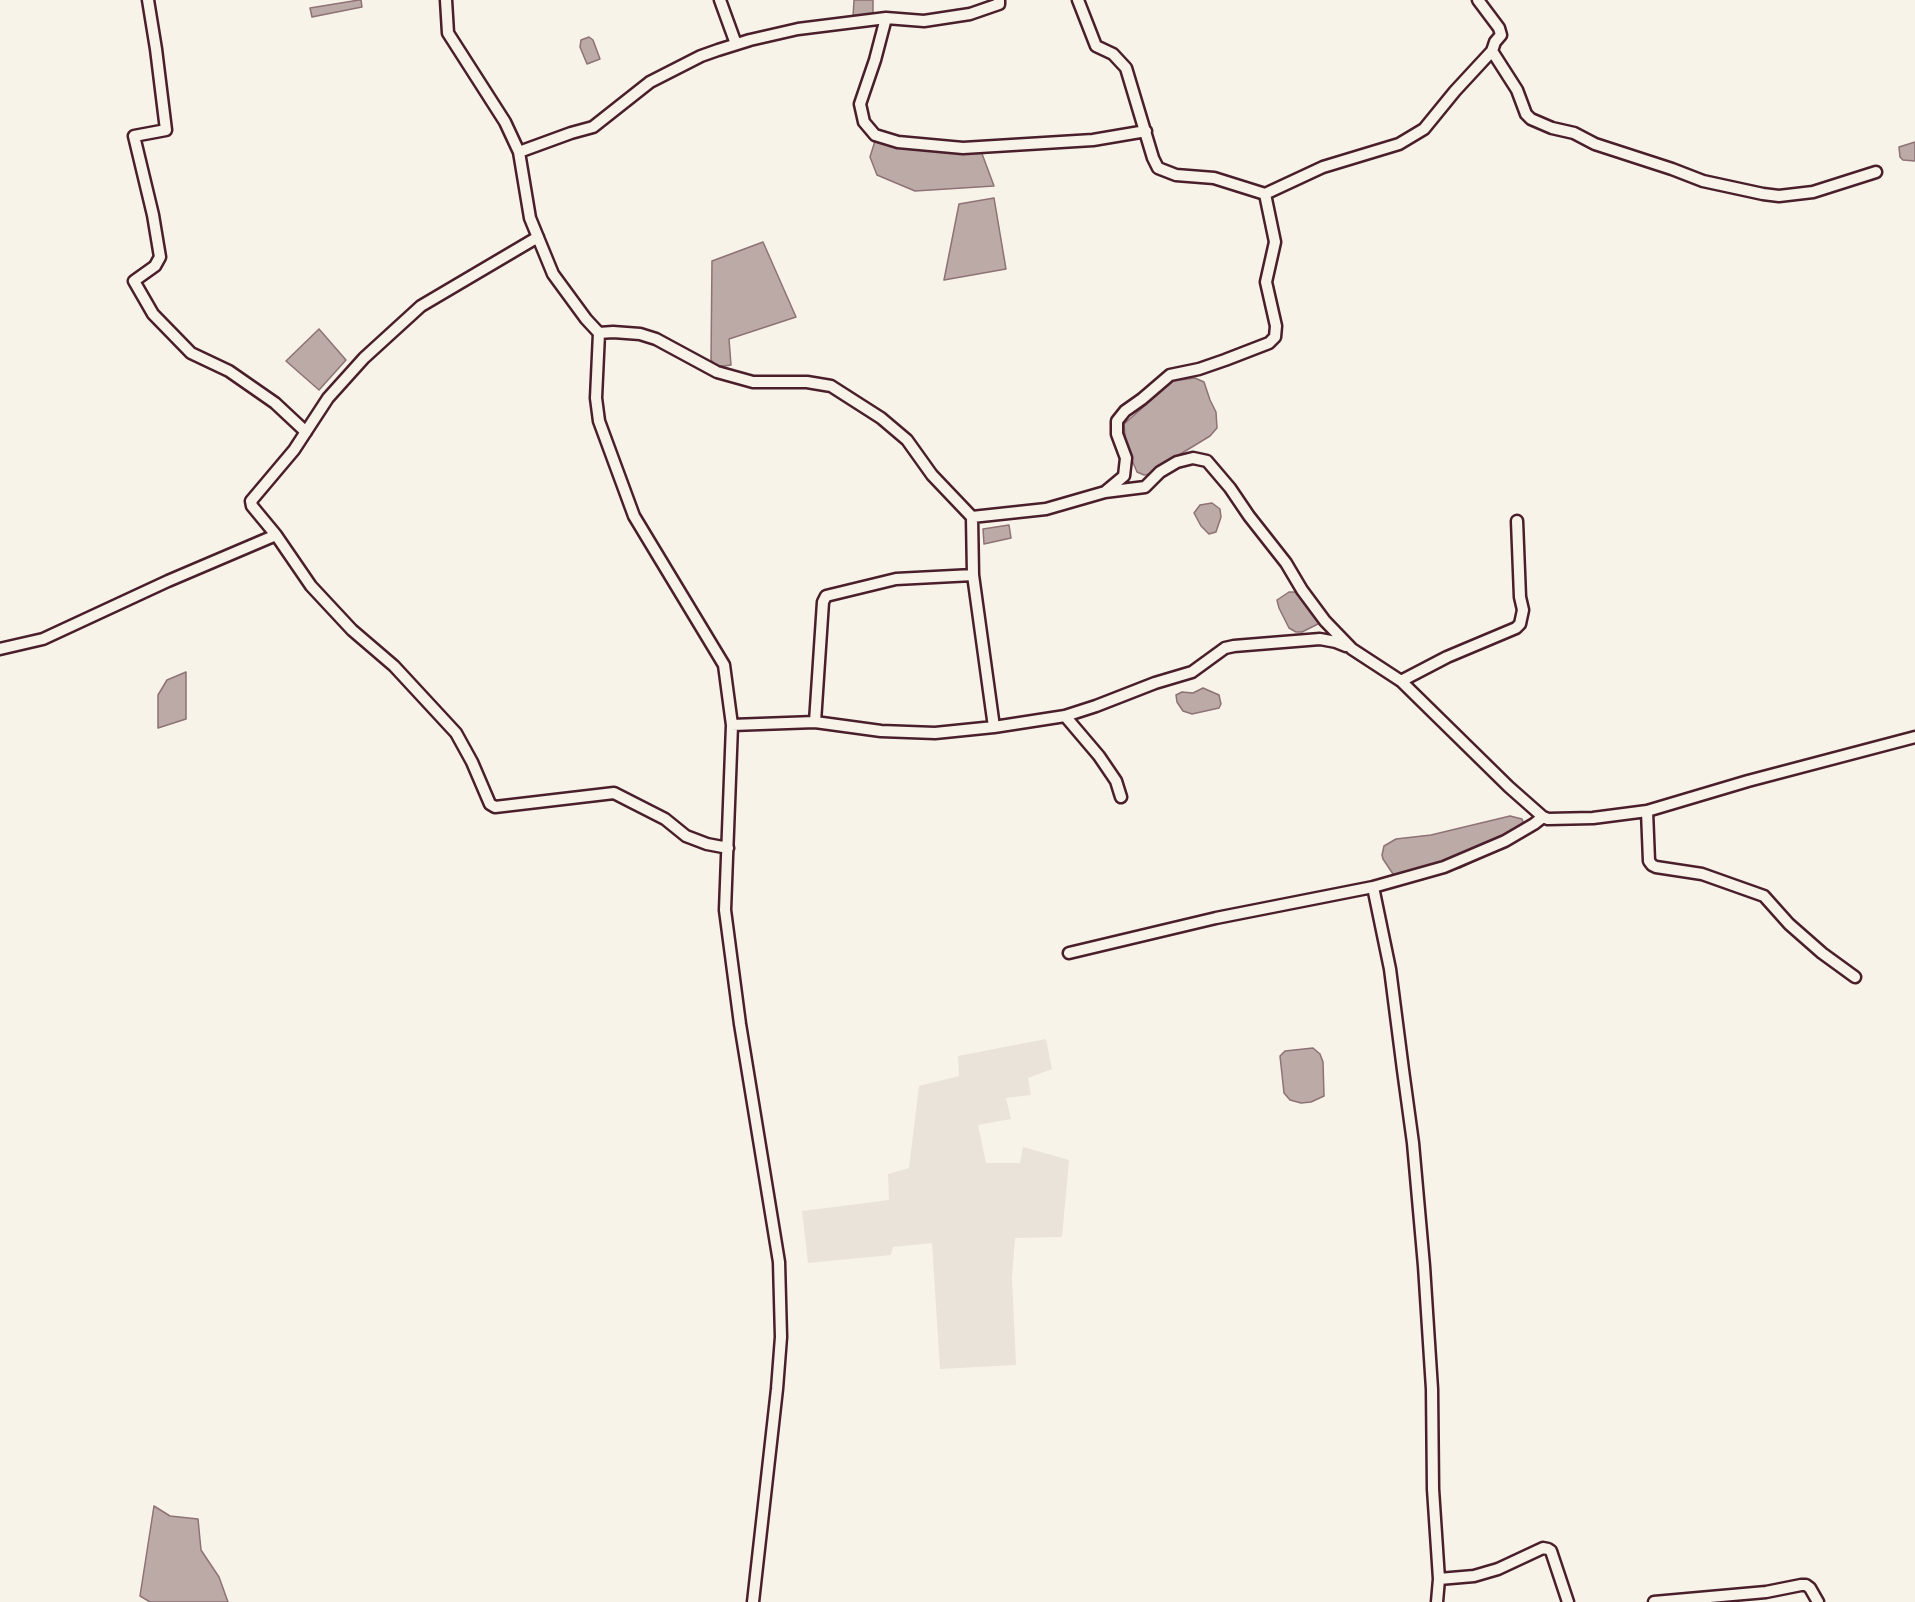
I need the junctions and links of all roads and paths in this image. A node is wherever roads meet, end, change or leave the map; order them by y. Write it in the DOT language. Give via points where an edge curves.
graph roads {
  1 [pos="148,0"];
  2 [pos="446,0"];
  3 [pos="720,0"];
  4 [pos="999,0"];
  5 [pos="1078,0"];
  6 [pos="1478,0"];
  7 [pos="886,18"];
  8 [pos="736,44"];
  9 [pos="1492,51"];
  10 [pos="1146,131"];
  11 [pos="519,152"];
  12 [pos="1876,172"];
  13 [pos="1265,194"];
  14 [pos="538,237"];
  15 [pos="599,333"];
  16 [pos="306,432"];
  17 [pos="1105,492"];
  18 [pos="972,517"];
  19 [pos="1517,520"];
  20 [pos="276,535"];
  21 [pos="973,575"];
  22 [pos="0,649"];
  23 [pos="1352,649"];
  24 [pos="1401,681"];
  25 [pos="1065,716"];
  26 [pos="815,722"];
  27 [pos="732,725"];
  28 [pos="994,727"];
  29 [pos="1915,737"];
  30 [pos="1121,797"];
  31 [pos="1647,811"];
  32 [pos="1543,817"];
  33 [pos="728,848"];
  34 [pos="1374,887"];
  35 [pos="1069,953"];
  36 [pos="1856,977"];
  37 [pos="1438,1579"];
  38 [pos="753,1602"];
  39 [pos="1437,1602"];
  40 [pos="1568,1602"];
  41 [pos="1654,1602"];
  42 [pos="1818,1602"];
  1 -- 16 [label="street" via="166,130 134,136 160,257 155,266 134,281 153,314 191,353 238,378"];
  2 -- 11 [label="street" via="448,33 505,122"];
  3 -- 8 [label="street"];
  4 -- 7 [label="street" via="999,4 970,14 924,21"];
  5 -- 10 [label="street" via="1096,46 1113,54 1126,68"];
  6 -- 9 [label="street" via="1501,35"];
  7 -- 8 [label="street" via="798,29"];
  7 -- 10 [label="street" via="860,104 864,122 875,135 898,142 963,148 1093,140"];
  8 -- 11 [label="street" via="700,56 650,82 593,128"];
  9 -- 12 [label="street" via="1531,119 1703,181 1779,196 1813,192"];
  9 -- 13 [label="street" via="1424,129 1399,144 1323,167"];
  10 -- 13 [label="street" via="1158,168 1176,175 1214,178"];
  11 -- 14 [label="street" via="530,219"];
  13 -- 17 [label="street" via="1275,242 1266,282 1275,337 1225,360 1170,375 1125,411 1117,421 1117,434 1126,458 1124,476"];
  14 -- 15 [label="street" via="553,274"];
  14 -- 16 [label="street" via="421,306 364,358 335,390"];
  15 -- 18 [label="street" via="640,334 656,339 717,372 753,382 831,386 907,440 932,475"];
  15 -- 27 [label="street" via="598,421 633,516 724,665"];
  16 -- 20 [label="street" via="251,501"];
  17 -- 18 [label="street" via="1046,509"];
  17 -- 23 [label="street" via="1145,487 1177,462 1193,458 1207,461 1286,563 1325,621"];
  18 -- 21 [label="street"];
  19 -- 24 [label="street" via="1520,624"];
  20 -- 22 [label="street" via="43,639"];
  20 -- 33 [label="street" via="311,586 456,733 490,804 495,807 614,793 665,819 686,836"];
  21 -- 26 [label="street" via="896,579 826,596"];
  21 -- 28 [label="street"];
  23 -- 24 [label="street"];
  23 -- 25 [label="street" via="1320,639 1234,646 1192,672"];
  24 -- 32 [label="street"];
  25 -- 28 [label="street"];
  25 -- 30 [label="street" via="1099,756 1116,781"];
  26 -- 27 [label="street"];
  26 -- 28 [label="street" via="935,733"];
  27 -- 33 [label="street"];
  29 -- 31 [label="street"];
  31 -- 32 [label="street" via="1566,820"];
  31 -- 36 [label="street" via="1652,865 1702,874 1764,896 1789,924"];
  32 -- 34 [label="street" via="1505,841 1444,867"];
  33 -- 38 [label="street" via="725,910 779,1262 781,1336 777,1389"];
  34 -- 35 [label="street" via="1216,918"];
  34 -- 37 [label="street" via="1390,969 1414,1154 1432,1389"];
  37 -- 39 [label="street"];
  37 -- 40 [label="street" via="1482,1574 1543,1548 1551,1551"];
  41 -- 42 [label="street" via="1801,1585 1810,1588"];
}
